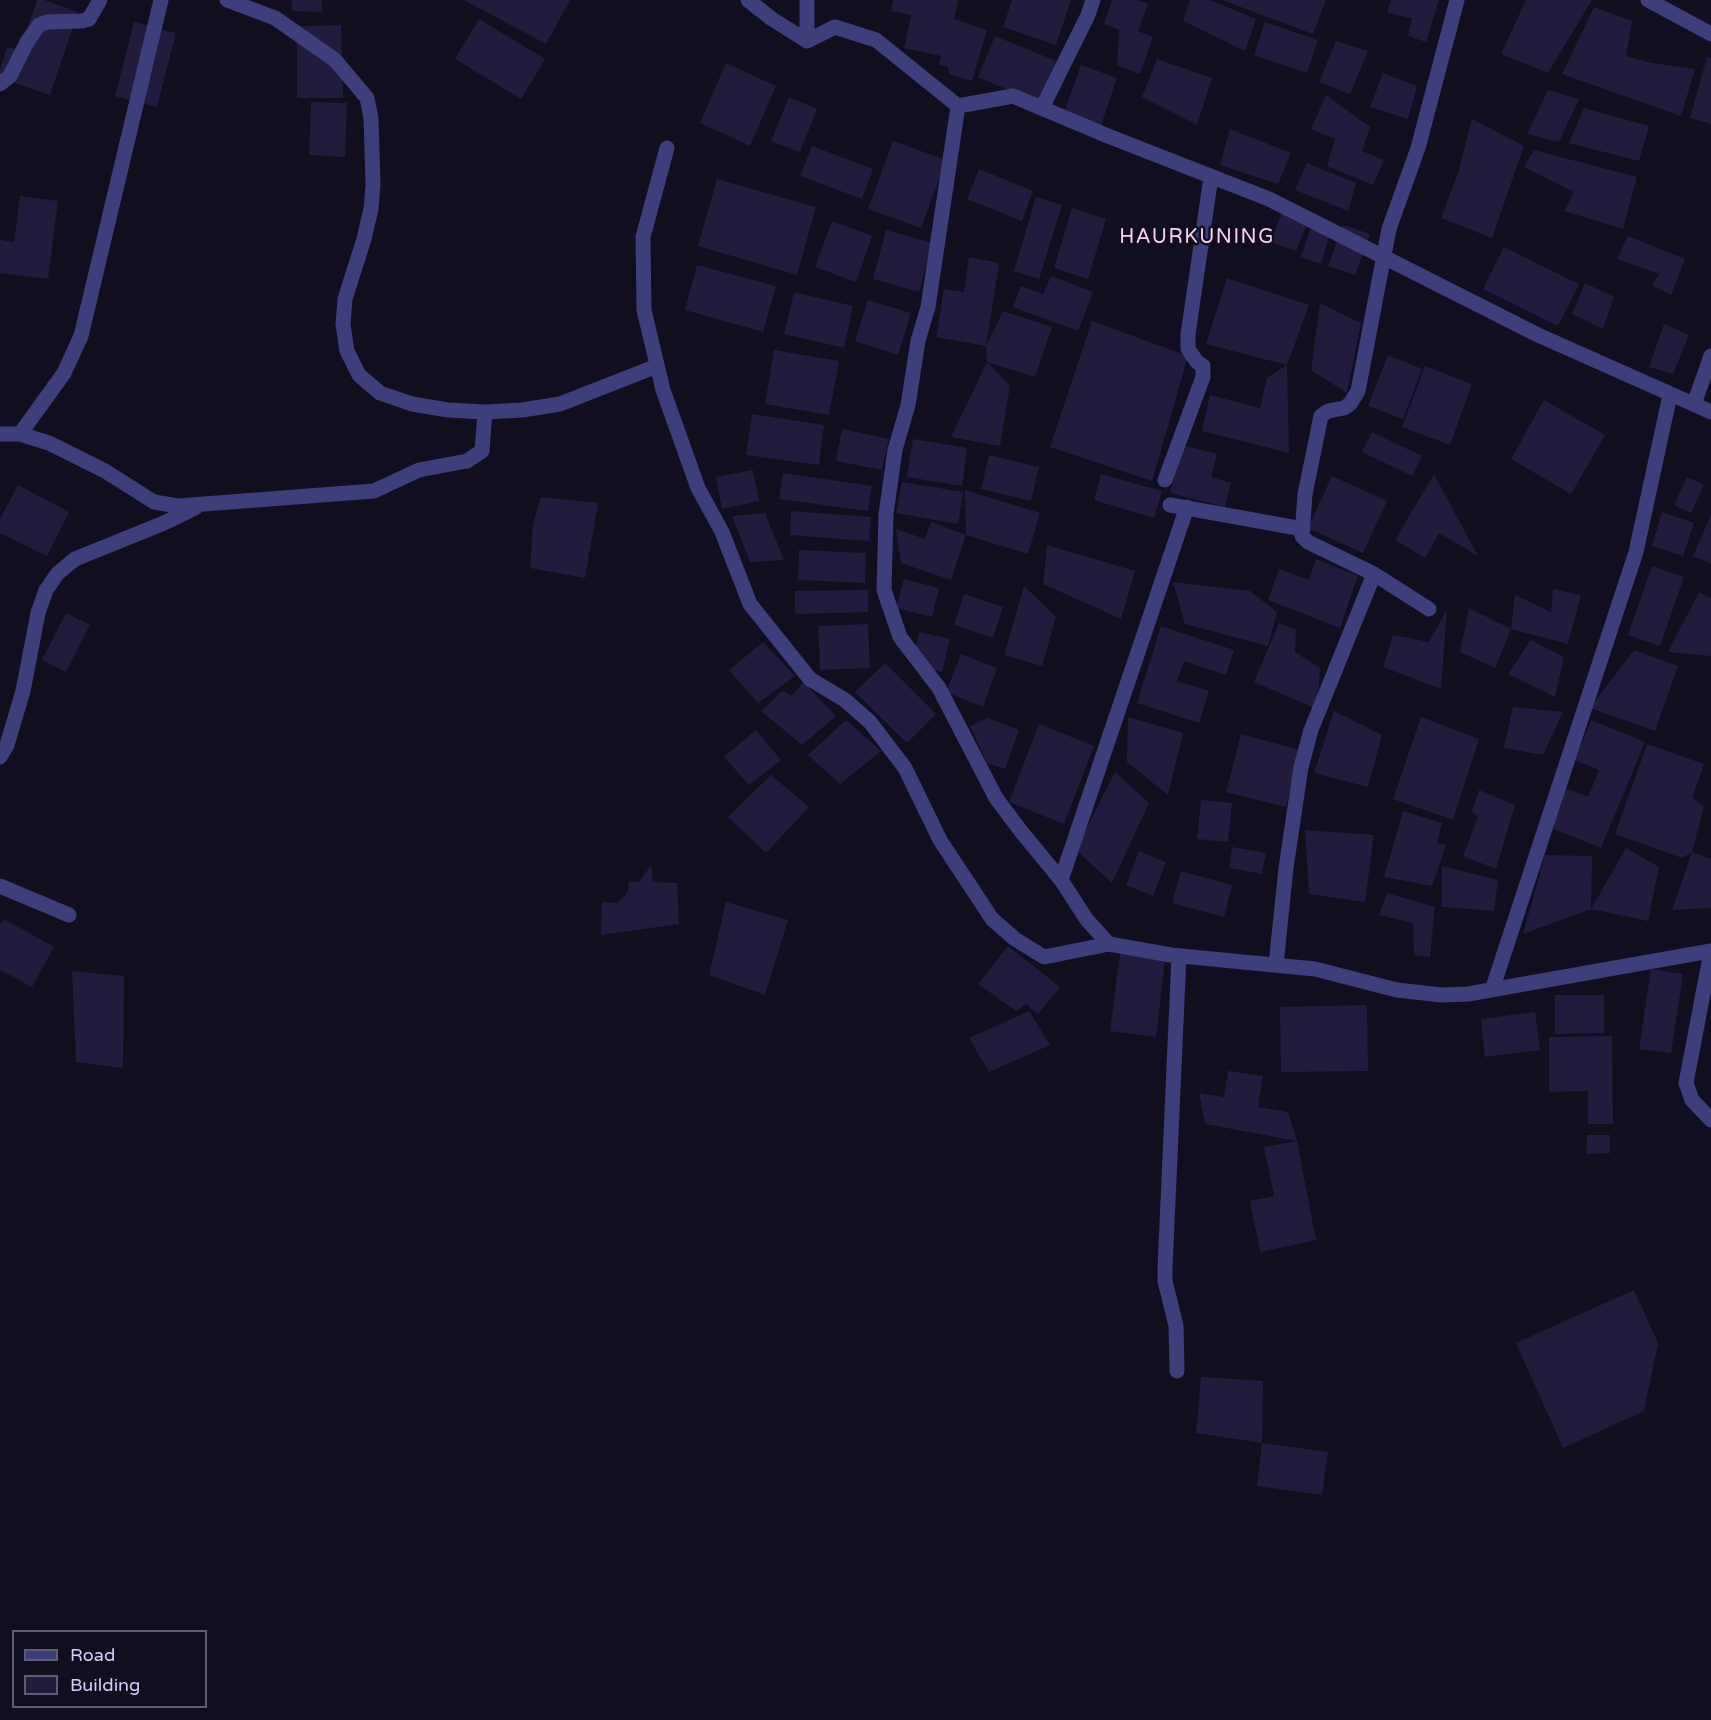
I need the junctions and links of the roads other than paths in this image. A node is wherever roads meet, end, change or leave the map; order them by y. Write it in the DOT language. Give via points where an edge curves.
graph roads {
  1 [pos="100,0"];
  2 [pos="161,0"];
  3 [pos="227,0"];
  4 [pos="748,0"];
  5 [pos="807,0"];
  6 [pos="1093,0"];
  7 [pos="1457,0"];
  8 [pos="1648,0"];
  9 [pos="1711,34"];
  10 [pos="807,41"];
  11 [pos="0,84"];
  12 [pos="958,106"];
  13 [pos="1042,108"];
  14 [pos="667,148"];
  15 [pos="1211,177"];
  16 [pos="1383,256"];
  17 [pos="1711,356"];
  18 [pos="657,366"];
  19 [pos="1670,395"];
  20 [pos="1694,404"];
  21 [pos="485,412"];
  22 [pos="1711,412"];
  23 [pos="0,434"];
  24 [pos="20,434"];
  25 [pos="1165,480"];
  26 [pos="203,504"];
  27 [pos="1170,505"];
  28 [pos="1187,507"];
  29 [pos="1303,529"];
  30 [pos="1374,574"];
  31 [pos="1429,609"];
  32 [pos="0,757"];
  33 [pos="1061,880"];
  34 [pos="0,886"];
  35 [pos="69,915"];
  36 [pos="1109,944"];
  37 [pos="1711,952"];
  38 [pos="1179,956"];
  39 [pos="1276,965"];
  40 [pos="1492,990"];
  41 [pos="1711,1120"];
  42 [pos="1177,1371"];
  1 -- 11 [label="street" via="89,19 47,21 39,25 10,76"];
  2 -- 24 [label="street" via="81,336 64,373"];
  3 -- 21 [label="street" via="275,18 327,54 367,98 374,185 364,239 345,299 343,324 347,351 359,375 380,393 412,404"];
  4 -- 10 [label="street"];
  5 -- 10 [label="street"];
  6 -- 13 [label="street"];
  7 -- 16 [label="street" via="1418,148"];
  8 -- 9 [label="street"];
  10 -- 12 [label="street" via="836,27 876,40"];
  12 -- 13 [label="street" via="1013,96"];
  12 -- 33 [label="street" via="928,307 895,450 886,514 884,590 900,637 939,688 996,798"];
  13 -- 15 [label="street"];
  14 -- 18 [label="street" via="643,237 644,310"];
  15 -- 16 [label="street" via="1269,199"];
  15 -- 25 [label="street" via="1188,334 1188,348 1203,366 1203,377"];
  16 -- 19 [label="street" via="1538,335"];
  16 -- 29 [label="street" via="1358,391 1350,404 1321,416 1305,494"];
  17 -- 20 [label="street"];
  18 -- 21 [label="street" via="560,404"];
  18 -- 36 [label="street" via="698,488 722,532 750,604 810,679 845,700 870,722 905,768 940,840 992,919 1044,957"];
  19 -- 20 [label="street"];
  19 -- 40 [label="street" via="1636,552"];
  20 -- 22 [label="street"];
  21 -- 26 [label="street" via="482,451 467,461 419,470 374,491"];
  23 -- 24 [label="street"];
  24 -- 26 [label="street" via="49,443 105,471 154,502 178,507"];
  26 -- 32 [label="street" via="75,559 58,573 46,590 38,613 23,691"];
  27 -- 28 [label="street"];
  28 -- 29 [label="street"];
  28 -- 33 [label="street"];
  29 -- 30 [label="street" via="1306,540"];
  30 -- 31 [label="street"];
  30 -- 39 [label="street" via="1311,730 1301,766"];
  33 -- 36 [label="street" via="1087,920"];
  34 -- 35 [label="street"];
  36 -- 38 [label="street"];
  37 -- 40 [label="street"];
  37 -- 41 [label="street" via="1686,1083 1692,1100"];
  38 -- 39 [label="street"];
  38 -- 42 [label="street" via="1165,1268 1176,1326"];
  39 -- 40 [label="street" via="1316,969 1397,990 1442,995"];
}
